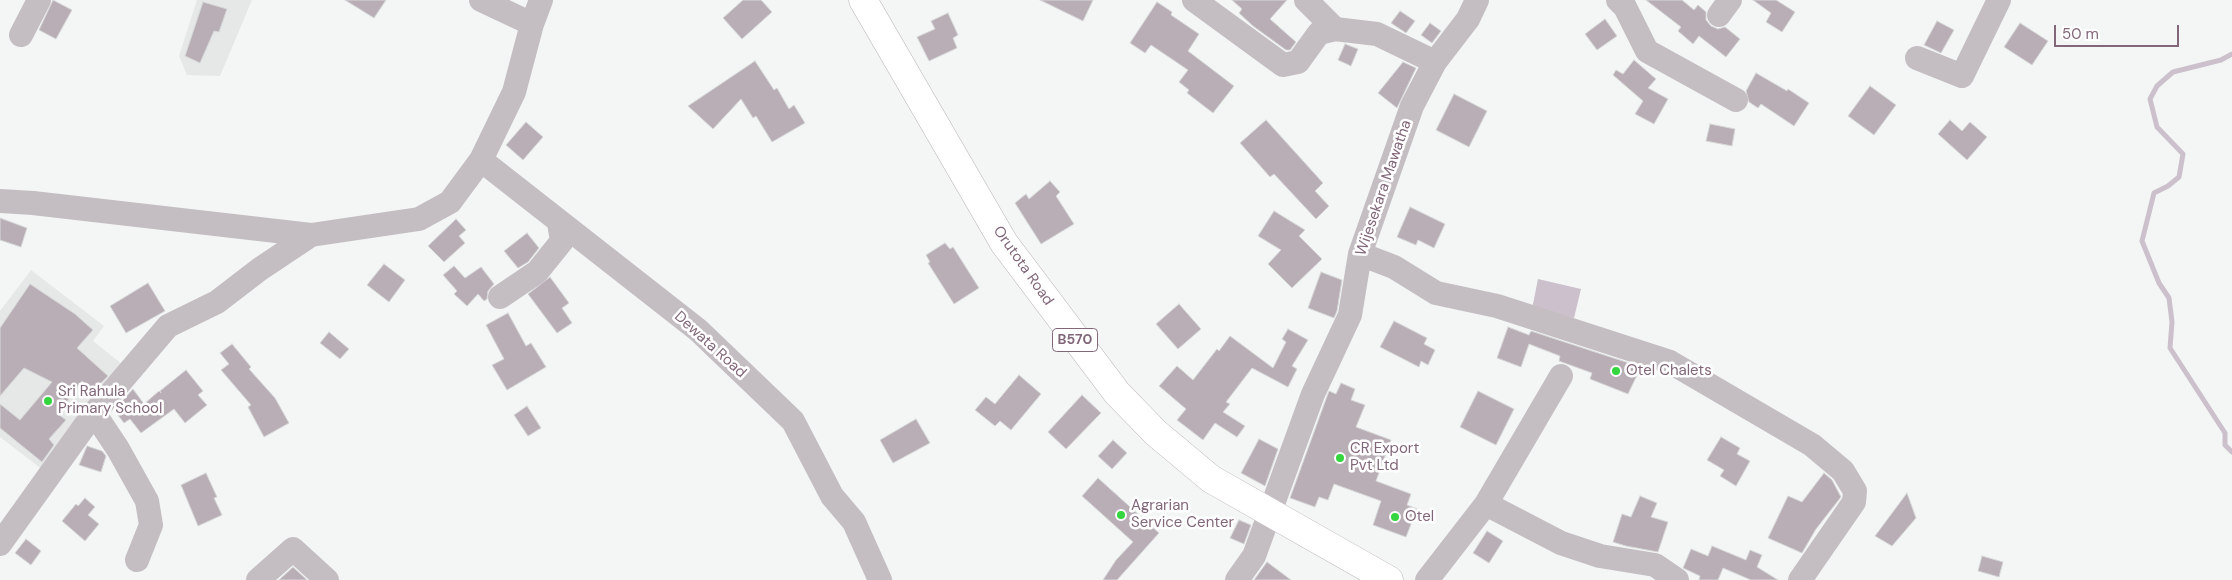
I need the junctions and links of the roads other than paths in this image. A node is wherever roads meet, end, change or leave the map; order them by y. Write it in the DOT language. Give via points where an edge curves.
graph roads {
  1 [pos="39,0"];
  2 [pos="481,0"];
  3 [pos="541,0"];
  4 [pos="863,0"];
  5 [pos="1194,0"];
  6 [pos="1306,0"];
  7 [pos="1477,0"];
  8 [pos="1999,0"];
  9 [pos="1624,2"];
  10 [pos="532,24"];
  11 [pos="1335,29"];
  12 [pos="20,35"];
  13 [pos="1917,58"];
  14 [pos="1435,62"];
  15 [pos="1736,100"];
  16 [pos="481,160"];
  17 [pos="0,202"];
  18 [pos="558,223"];
  19 [pos="311,235"];
  20 [pos="1360,254"];
  21 [pos="500,297"];
  22 [pos="1561,376"];
  23 [pos="94,413"];
  24 [pos="1486,504"];
  25 [pos="1270,512"];
  26 [pos="0,544"];
  27 [pos="137,560"];
  28 [pos="258,580"];
  29 [pos="328,580"];
  30 [pos="880,580"];
  31 [pos="1237,580"];
  32 [pos="1390,580"];
  33 [pos="1428,580"];
  34 [pos="1677,580"];
  35 [pos="1800,580"];
  1 -- 12 [label="street"];
  2 -- 10 [label="street"];
  3 -- 10 [label="street"];
  4 -- 25 [label="main road, Orutota Road / B570" via="1004,243 1117,393 1156,433 1211,479"];
  5 -- 11 [label="street" via="1283,65 1298,62 1319,33"];
  6 -- 11 [label="street"];
  7 -- 14 [label="street, Wijesekara Mawatha" via="1468,19"];
  8 -- 13 [label="street" via="1962,76"];
  9 -- 15 [label="street" via="1647,51"];
  10 -- 16 [label="street" via="514,92"];
  11 -- 14 [label="street" via="1377,34"];
  14 -- 20 [label="street, Wijesekara Mawatha" via="1412,106"];
  16 -- 18 [label="street, Dewata Road"];
  16 -- 19 [label="street" via="450,202 419,219"];
  17 -- 19 [label="street"];
  18 -- 21 [label="street" via="562,241 537,272"];
  18 -- 30 [label="street, Dewata Road" via="698,330 793,421 832,496 854,522"];
  19 -- 23 [label="street" via="217,302 168,326"];
  20 -- 25 [label="street, Wijesekara Mawatha" via="1350,315 1313,394"];
  20 -- 35 [label="street" via="1394,267 1436,293 1497,306 1670,362 1812,445 1844,471 1855,491 1854,502"];
  22 -- 24 [label="street"];
  23 -- 26 [label="street"];
  23 -- 27 [label="street" via="147,501 151,525"];
  24 -- 33 [label="street"];
  24 -- 34 [label="street" via="1561,543 1600,556 1655,565"];
  25 -- 31 [label="street, Wijesekara Mawatha" via="1254,556"];
  25 -- 32 [label="main road, Orutota Road / B570"];
  28 -- 29 [label="street" via="293,549"];
}
